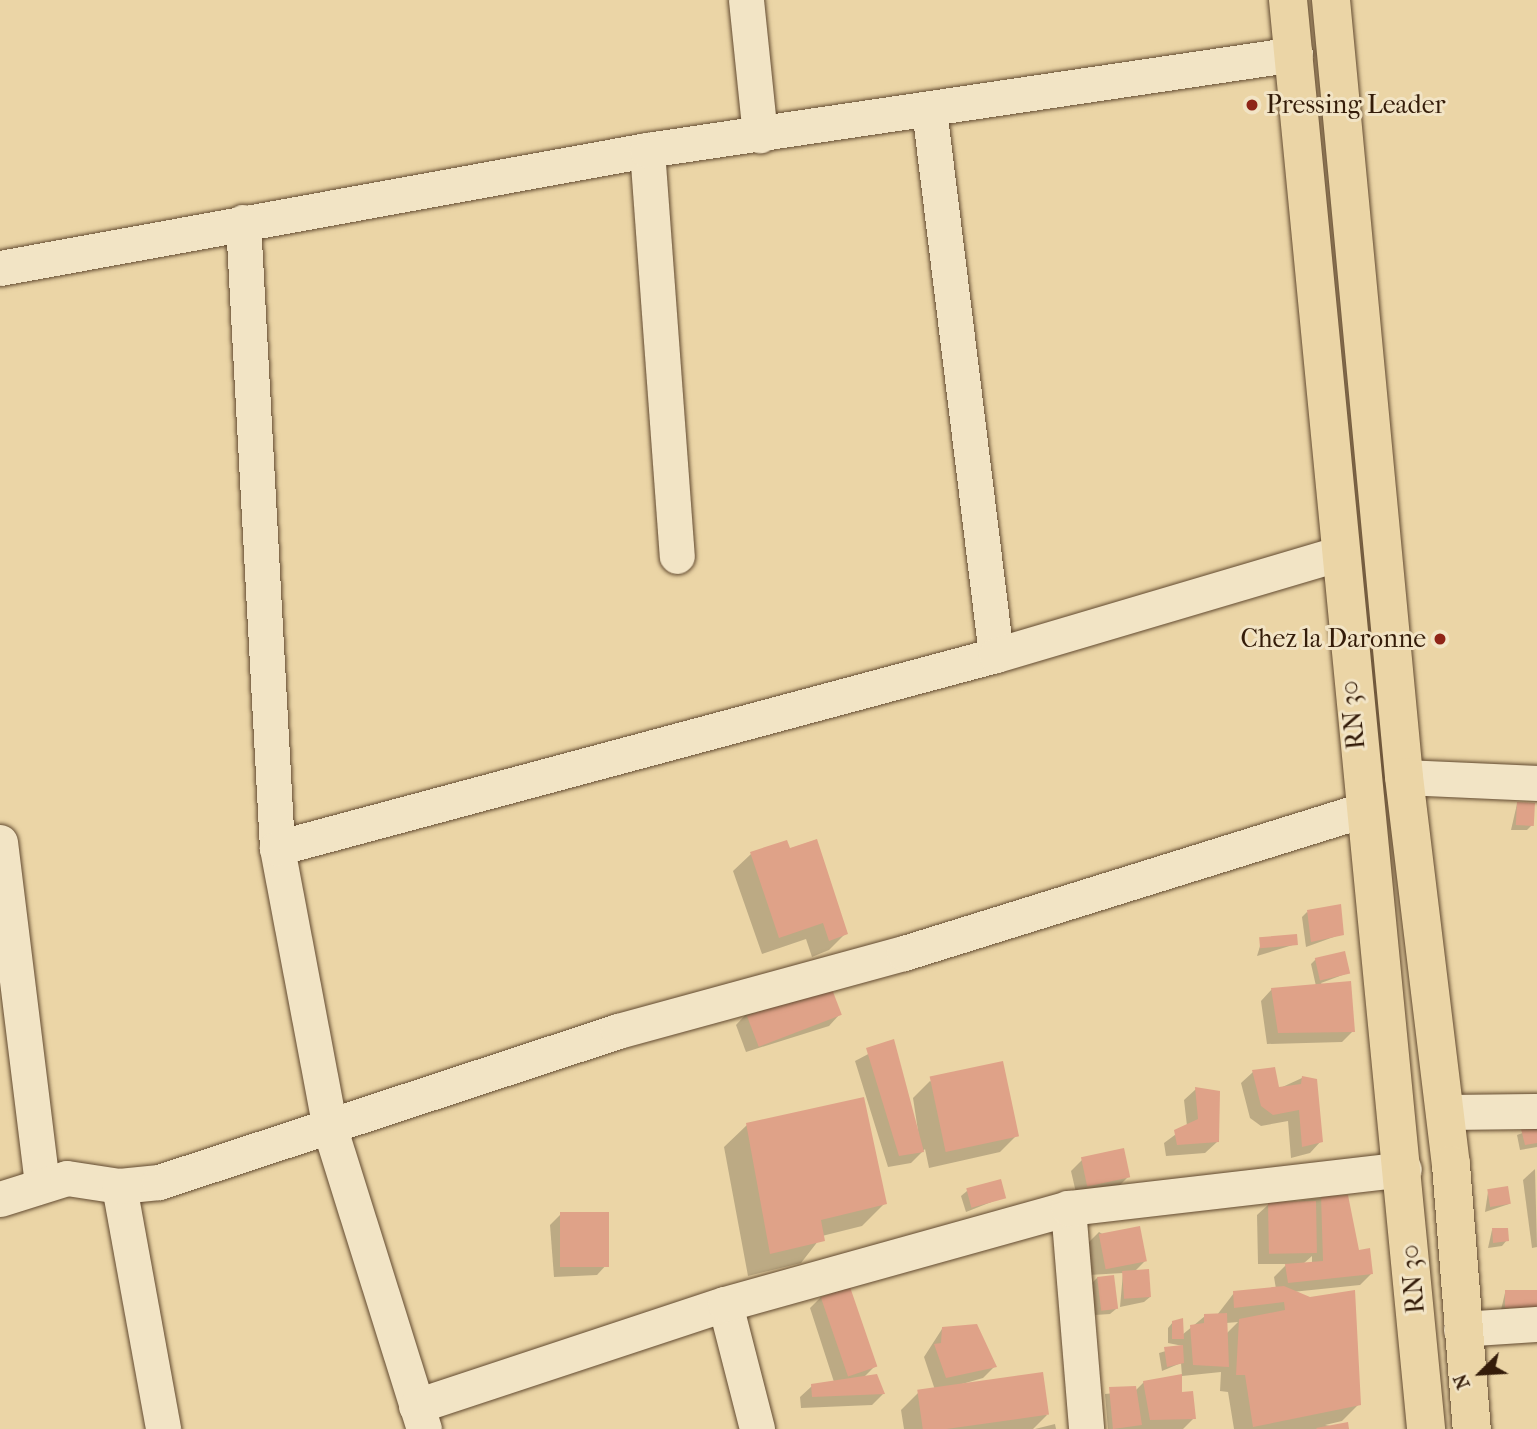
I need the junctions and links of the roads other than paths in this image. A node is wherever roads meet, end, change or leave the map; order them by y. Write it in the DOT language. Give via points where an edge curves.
graph roads {
  1 [pos="746,0"];
  2 [pos="1288,0"];
  3 [pos="1331,0"];
  4 [pos="1295,54"];
  5 [pos="929,109"];
  6 [pos="760,135"];
  7 [pos="647,150"];
  8 [pos="243,222"];
  9 [pos="0,268"];
  10 [pos="1337,554"];
  11 [pos="677,556"];
  12 [pos="996,655"];
  13 [pos="1404,777"];
  14 [pos="1537,783"];
  15 [pos="1363,810"];
  16 [pos="0,842"];
  17 [pos="277,848"];
  18 [pos="1537,1111"];
  19 [pos="1444,1112"];
  20 [pos="330,1129"];
  21 [pos="1404,1169"];
  22 [pos="42,1182"];
  23 [pos="119,1186"];
  24 [pos="0,1199"];
  25 [pos="1068,1208"];
  26 [pos="725,1304"];
  27 [pos="1537,1324"];
  28 [pos="1461,1329"];
  29 [pos="420,1418"];
  30 [pos="163,1429"];
  31 [pos="757,1429"];
  32 [pos="1086,1429"];
  33 [pos="1426,1429"];
  34 [pos="1472,1429"];
  1 -- 6 [label="street"];
  2 -- 4 [label="main road, RN 30 / RN 30"];
  3 -- 13 [label="main road, RN 30"];
  4 -- 5 [label="street"];
  4 -- 10 [label="main road, RN 30 / RN 30"];
  5 -- 6 [label="street"];
  5 -- 12 [label="street"];
  6 -- 7 [label="street"];
  7 -- 8 [label="street"];
  7 -- 11 [label="street"];
  8 -- 9 [label="street"];
  8 -- 17 [label="street"];
  10 -- 12 [label="street"];
  10 -- 15 [label="main road, RN 30 / RN 30"];
  12 -- 17 [label="street"];
  13 -- 14 [label="street"];
  13 -- 19 [label="main road, RN 30"];
  15 -- 20 [label="street" via="904,953 618,1031"];
  15 -- 21 [label="main road, RN 30 / RN 30"];
  16 -- 22 [label="street"];
  17 -- 20 [label="street"];
  18 -- 19 [label="street"];
  19 -- 28 [label="main road, RN 30"];
  20 -- 23 [label="street" via="159,1182"];
  20 -- 29 [label="street"];
  21 -- 25 [label="street"];
  21 -- 33 [label="main road, RN 30 / RN 30"];
  22 -- 23 [label="street" via="67,1178"];
  22 -- 24 [label="street"];
  23 -- 30 [label="street"];
  25 -- 26 [label="street"];
  25 -- 32 [label="street"];
  26 -- 29 [label="street"];
  26 -- 31 [label="street"];
  27 -- 28 [label="street"];
  28 -- 34 [label="main road, RN 30"];
}
